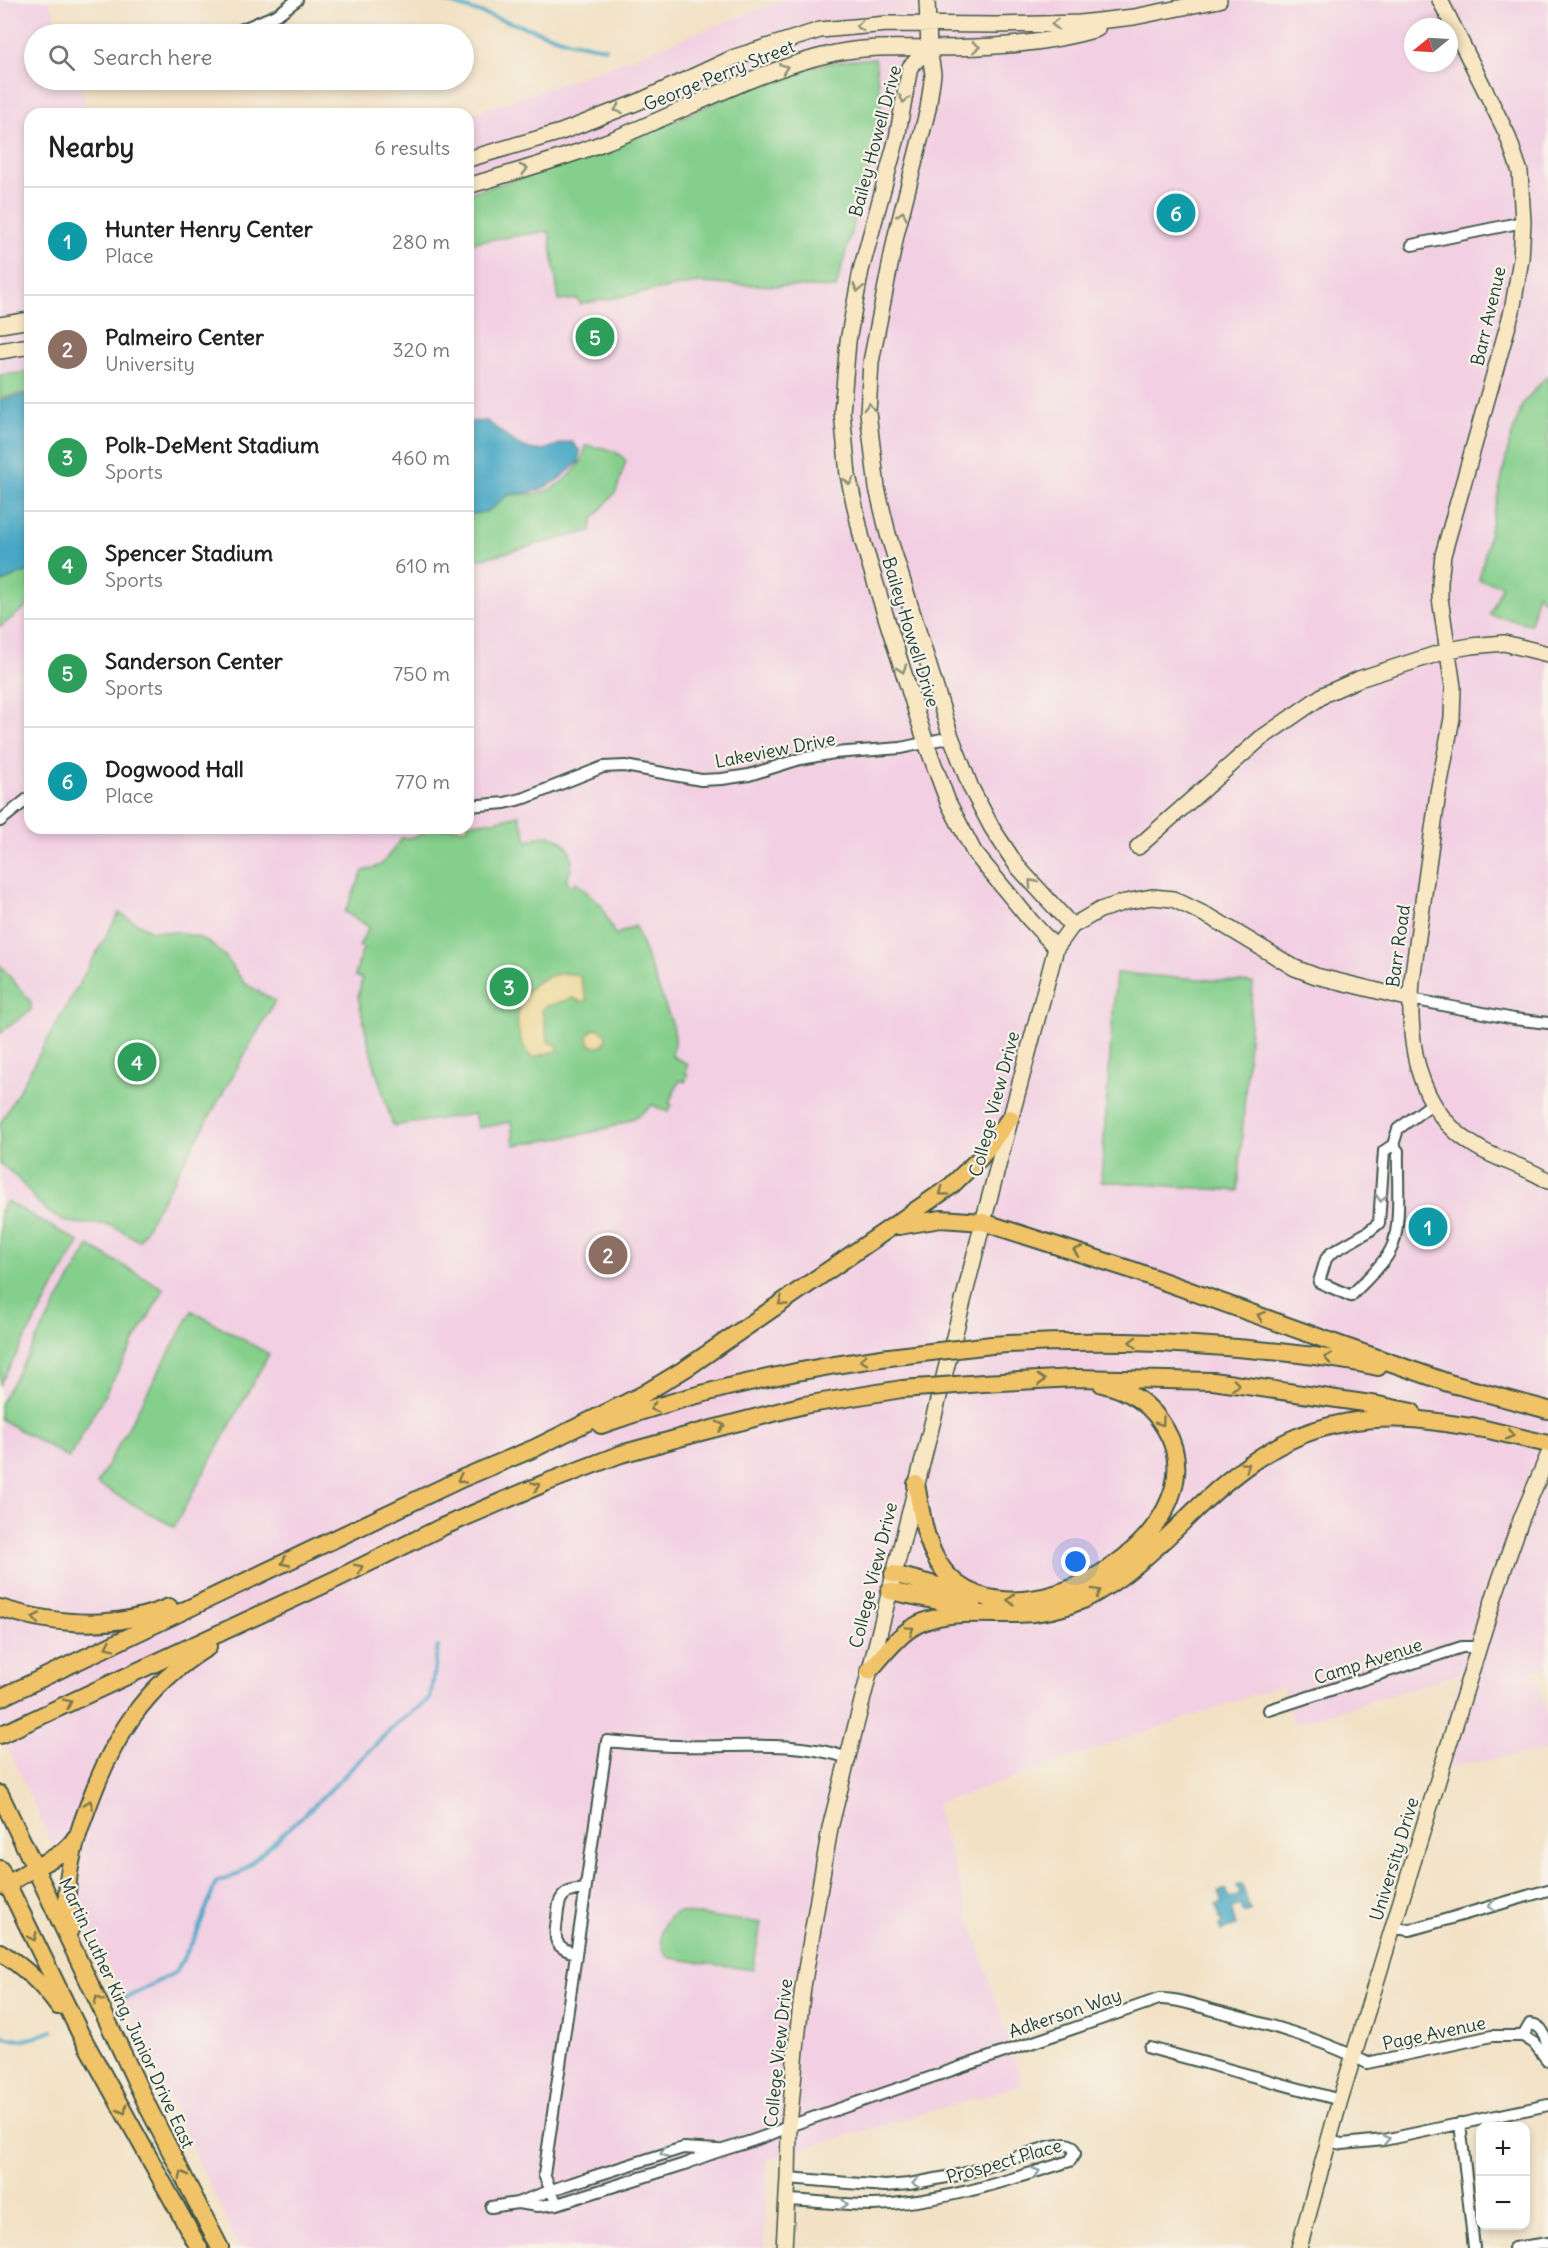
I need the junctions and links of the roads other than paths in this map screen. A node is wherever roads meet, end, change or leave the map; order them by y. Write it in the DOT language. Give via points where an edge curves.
graph roads {
  1 [pos="297,0"];
  2 [pos="927,0"];
  3 [pos="1219,0"];
  4 [pos="1440,0"];
  5 [pos="1134,17"];
  6 [pos="929,23"];
  7 [pos="254,24"];
  8 [pos="929,48"];
  9 [pos="474,157"];
  10 [pos="474,184"];
  11 [pos="1523,222"];
  12 [pos="1412,245"];
  13 [pos="24,321"];
  14 [pos="0,325"];
  15 [pos="24,346"];
  16 [pos="0,351"];
  17 [pos="1449,650"];
  18 [pos="1548,654"];
  19 [pos="951,736"];
  20 [pos="926,743"];
  21 [pos="24,802"];
  22 [pos="474,806"];
  23 [pos="0,821"];
  24 [pos="1138,847"];
  25 [pos="1072,926"];
  26 [pos="1056,948"];
  27 [pos="1411,999"];
  28 [pos="1548,1023"];
  29 [pos="1433,1103"];
  30 [pos="1010,1118"];
  31 [pos="1393,1145"];
  32 [pos="1548,1180"];
  33 [pos="983,1222"];
  34 [pos="1379,1223"];
  35 [pos="1397,1225"];
  36 [pos="891,1228"];
  37 [pos="1075,1378"];
  38 [pos="1455,1385"];
  39 [pos="1548,1410"];
  40 [pos="1483,1429"];
  41 [pos="1548,1444"];
  42 [pos="534,1448"];
  43 [pos="1548,1456"];
  44 [pos="916,1484"];
  45 [pos="254,1577"];
  46 [pos="334,1580"];
  47 [pos="891,1582"];
  48 [pos="974,1595"];
  49 [pos="0,1608"];
  50 [pos="996,1613"];
  51 [pos="1479,1647"];
  52 [pos="869,1671"];
  53 [pos="0,1698"];
  54 [pos="1269,1710"];
  55 [pos="8,1731"];
  56 [pos="848,1758"];
  57 [pos="0,1794"];
  58 [pos="79,1832"];
  59 [pos="35,1868"];
  60 [pos="0,1869"];
  61 [pos="4,1885"];
  62 [pos="585,1889"];
  63 [pos="1548,1890"];
  64 [pos="1394,1928"];
  65 [pos="72,1943"];
  66 [pos="0,1952"];
  67 [pos="576,1953"];
  68 [pos="80,2033"];
  69 [pos="1523,2036"];
  70 [pos="1150,2048"];
  71 [pos="1548,2052"];
  72 [pos="1354,2056"];
  73 [pos="1548,2061"];
  74 [pos="1340,2100"];
  75 [pos="1548,2105"];
  76 [pos="1460,2123"];
  77 [pos="789,2126"];
  78 [pos="1328,2141"];
  79 [pos="722,2150"];
  80 [pos="788,2178"];
  81 [pos="550,2191"];
  82 [pos="786,2200"];
  83 [pos="517,2203"];
  84 [pos="557,2204"];
  85 [pos="491,2207"];
  86 [pos="1548,2243"];
  87 [pos="199,2248"];
  88 [pos="220,2248"];
  89 [pos="784,2248"];
  90 [pos="1299,2248"];
  91 [pos="1474,2248"];
  92 [pos="1514,2248"];
  1 -- 7 [label="street"];
  2 -- 6 [label="street"];
  3 -- 5 [label="street, George Perry Street"];
  4 -- 11 [label="street, Barr Avenue" via="1507,134 1520,172"];
  5 -- 6 [label="street, George Perry Street, one-way" via="1080,23"];
  8 -- 5 [label="street, George Perry Street, one-way" via="1035,43"];
  6 -- 8 [label="street"];
  6 -- 9 [label="street, George Perry Street, one-way" via="820,30 735,57 561,132"];
  10 -- 8 [label="street, George Perry Street, one-way" via="602,144 731,87 797,63 837,52"];
  19 -- 8 [label="street, Bailey Howell Drive, one-way" via="888,534 877,488 868,412 879,315 928,109 933,74"];
  8 -- 20 [label="street, Bailey Howell Drive, one-way" via="910,67 897,138 861,270 848,341 842,412 848,475 862,539"];
  11 -- 12 [label="street"];
  11 -- 17 [label="street, Barr Avenue" via="1512,311 1443,555 1440,598"];
  13 -- 14 [label="street"];
  15 -- 16 [label="street"];
  17 -- 18 [label="street" via="1504,643"];
  17 -- 24 [label="street" via="1325,694 1260,739"];
  17 -- 27 [label="street, Barr Road" via="1452,718 1438,793"];
  19 -- 20 [label="street, Lakeview Drive"];
  25 -- 19 [label="street, Bailey Howell Drive, one-way" via="1017,866 992,828 970,788"];
  20 -- 22 [label="street, Lakeview Drive" via="834,753 749,775 712,780 603,766 525,798"];
  20 -- 26 [label="street, Bailey Howell Drive" via="948,802 974,852"];
  21 -- 23 [label="street"];
  25 -- 26 [label="street, College View Drive"];
  25 -- 27 [label="street" via="1100,910 1125,902 1152,897 1173,899 1295,968"];
  26 -- 30 [label="street, College View Drive"];
  27 -- 28 [label="street"];
  27 -- 29 [label="street, Barr Road" via="1413,1053"];
  29 -- 31 [label="street" via="1398,1129"];
  29 -- 32 [label="street, Barr Road" via="1468,1142"];
  30 -- 33 [label="street, College View Drive"];
  30 -- 36 [label="main road, one-way" via="981,1157 951,1186"];
  31 -- 34 [label="street, one-way" via="1384,1151"];
  31 -- 35 [label="street" via="1398,1151"];
  33 -- 36 [label="main road" via="941,1219"];
  38 -- 33 [label="main road, one-way" via="1132,1270"];
  33 -- 44 [label="street, College View Drive"];
  34 -- 35 [label="street"];
  34 -- 35 [label="street" via="1331,1253 1319,1282 1351,1296 1390,1253"];
  36 -- 42 [label="main road, one-way" via="688,1367 642,1395"];
  37 -- 40 [label="main road, one-way" via="1213,1382 1378,1405"];
  46 -- 37 [label="main road, one-way, bridge" via="442,1527 621,1454 804,1405 902,1389"];
  37 -- 48 [label="main road, one-way" via="1131,1394 1142,1400 1162,1423 1175,1463 1172,1496 1166,1509 1147,1535 1118,1563 1069,1590 1017,1600"];
  38 -- 39 [label="main road"];
  38 -- 42 [label="main road, one-way, bridge" via="1332,1359 1250,1349 1087,1340 992,1345 839,1364 718,1389"];
  40 -- 41 [label="main road, one-way"];
  50 -- 40 [label="main road, one-way" via="1050,1611 1103,1589 1137,1564 1246,1465 1311,1430 1383,1419"];
  42 -- 45 [label="main road, one-way"];
  43 -- 51 [label="street, University Drive" via="1508,1553"];
  44 -- 47 [label="street, College View Drive"];
  44 -- 48 [label="main road" via="924,1526 939,1563"];
  45 -- 49 [label="main road, one-way" via="215,1587 159,1611 117,1621 38,1619"];
  45 -- 53 [label="main road, one-way"];
  55 -- 46 [label="main road, one-way"];
  58 -- 46 [label="main road, one-way" via="116,1741 156,1687 207,1648"];
  47 -- 48 [label="main road"];
  47 -- 50 [label="main road"];
  47 -- 52 [label="street, College View Drive"];
  52 -- 50 [label="main road, one-way" via="896,1640 917,1624 940,1617"];
  51 -- 54 [label="street, Camp Avenue" via="1462,1647"];
  51 -- 64 [label="street, University Drive"];
  52 -- 56 [label="street, College View Drive"];
  56 -- 62 [label="street" via="828,1751 776,1744 677,1746 607,1741"];
  56 -- 77 [label="street, College View Drive" via="830,1828 808,1956"];
  57 -- 59 [label="main road, Martin Luther King, Junior Drive East"];
  58 -- 59 [label="main road" via="55,1859"];
  58 -- 65 [label="main road" via="68,1884"];
  59 -- 61 [label="main road"];
  59 -- 65 [label="main road, Martin Luther King, Junior Drive East"];
  60 -- 61 [label="main road"];
  61 -- 68 [label="main road, one-way"];
  62 -- 67 [label="street"];
  62 -- 67 [label="street" via="564,1895 554,1936 564,1950"];
  63 -- 64 [label="street, one-way" via="1410,1930"];
  64 -- 72 [label="street, University Drive"];
  88 -- 65 [label="main road, Martin Luther King, Junior Drive East, one-way" via="149,2109"];
  66 -- 68 [label="main road" via="45,1988"];
  67 -- 81 [label="street" via="544,2175"];
  68 -- 87 [label="main road, one-way"];
  69 -- 71 [label="street, Page Avenue" via="1530,2024 1539,2026"];
  69 -- 72 [label="street, Page Avenue" via="1492,2036 1367,2063"];
  69 -- 73 [label="street"];
  70 -- 74 [label="street"];
  72 -- 74 [label="street, University Drive"];
  72 -- 77 [label="street, Adkerson Way" via="1233,2015 1176,2000 1160,2000"];
  74 -- 78 [label="street, University Drive"];
  75 -- 76 [label="street"];
  78 -- 76 [label="street, one-way" via="1360,2143"];
  76 -- 91 [label="street"];
  77 -- 79 [label="street, Adkerson Way"];
  77 -- 80 [label="street, College View Drive"];
  78 -- 90 [label="street, University Drive"];
  79 -- 81 [label="street, one-way" via="683,2148"];
  79 -- 84 [label="street, Adkerson Way"];
  80 -- 82 [label="street, College View Drive"];
  82 -- 80 [label="street, Prospect Place, one-way" via="857,2205 915,2201 997,2184 1070,2161 1075,2153 1067,2144 1051,2146 963,2174 895,2186"];
  81 -- 83 [label="street"];
  81 -- 84 [label="street"];
  82 -- 89 [label="street, College View Drive"];
  83 -- 84 [label="street, Adkerson Way"];
  83 -- 85 [label="street"];
  86 -- 92 [label="street"];
}
